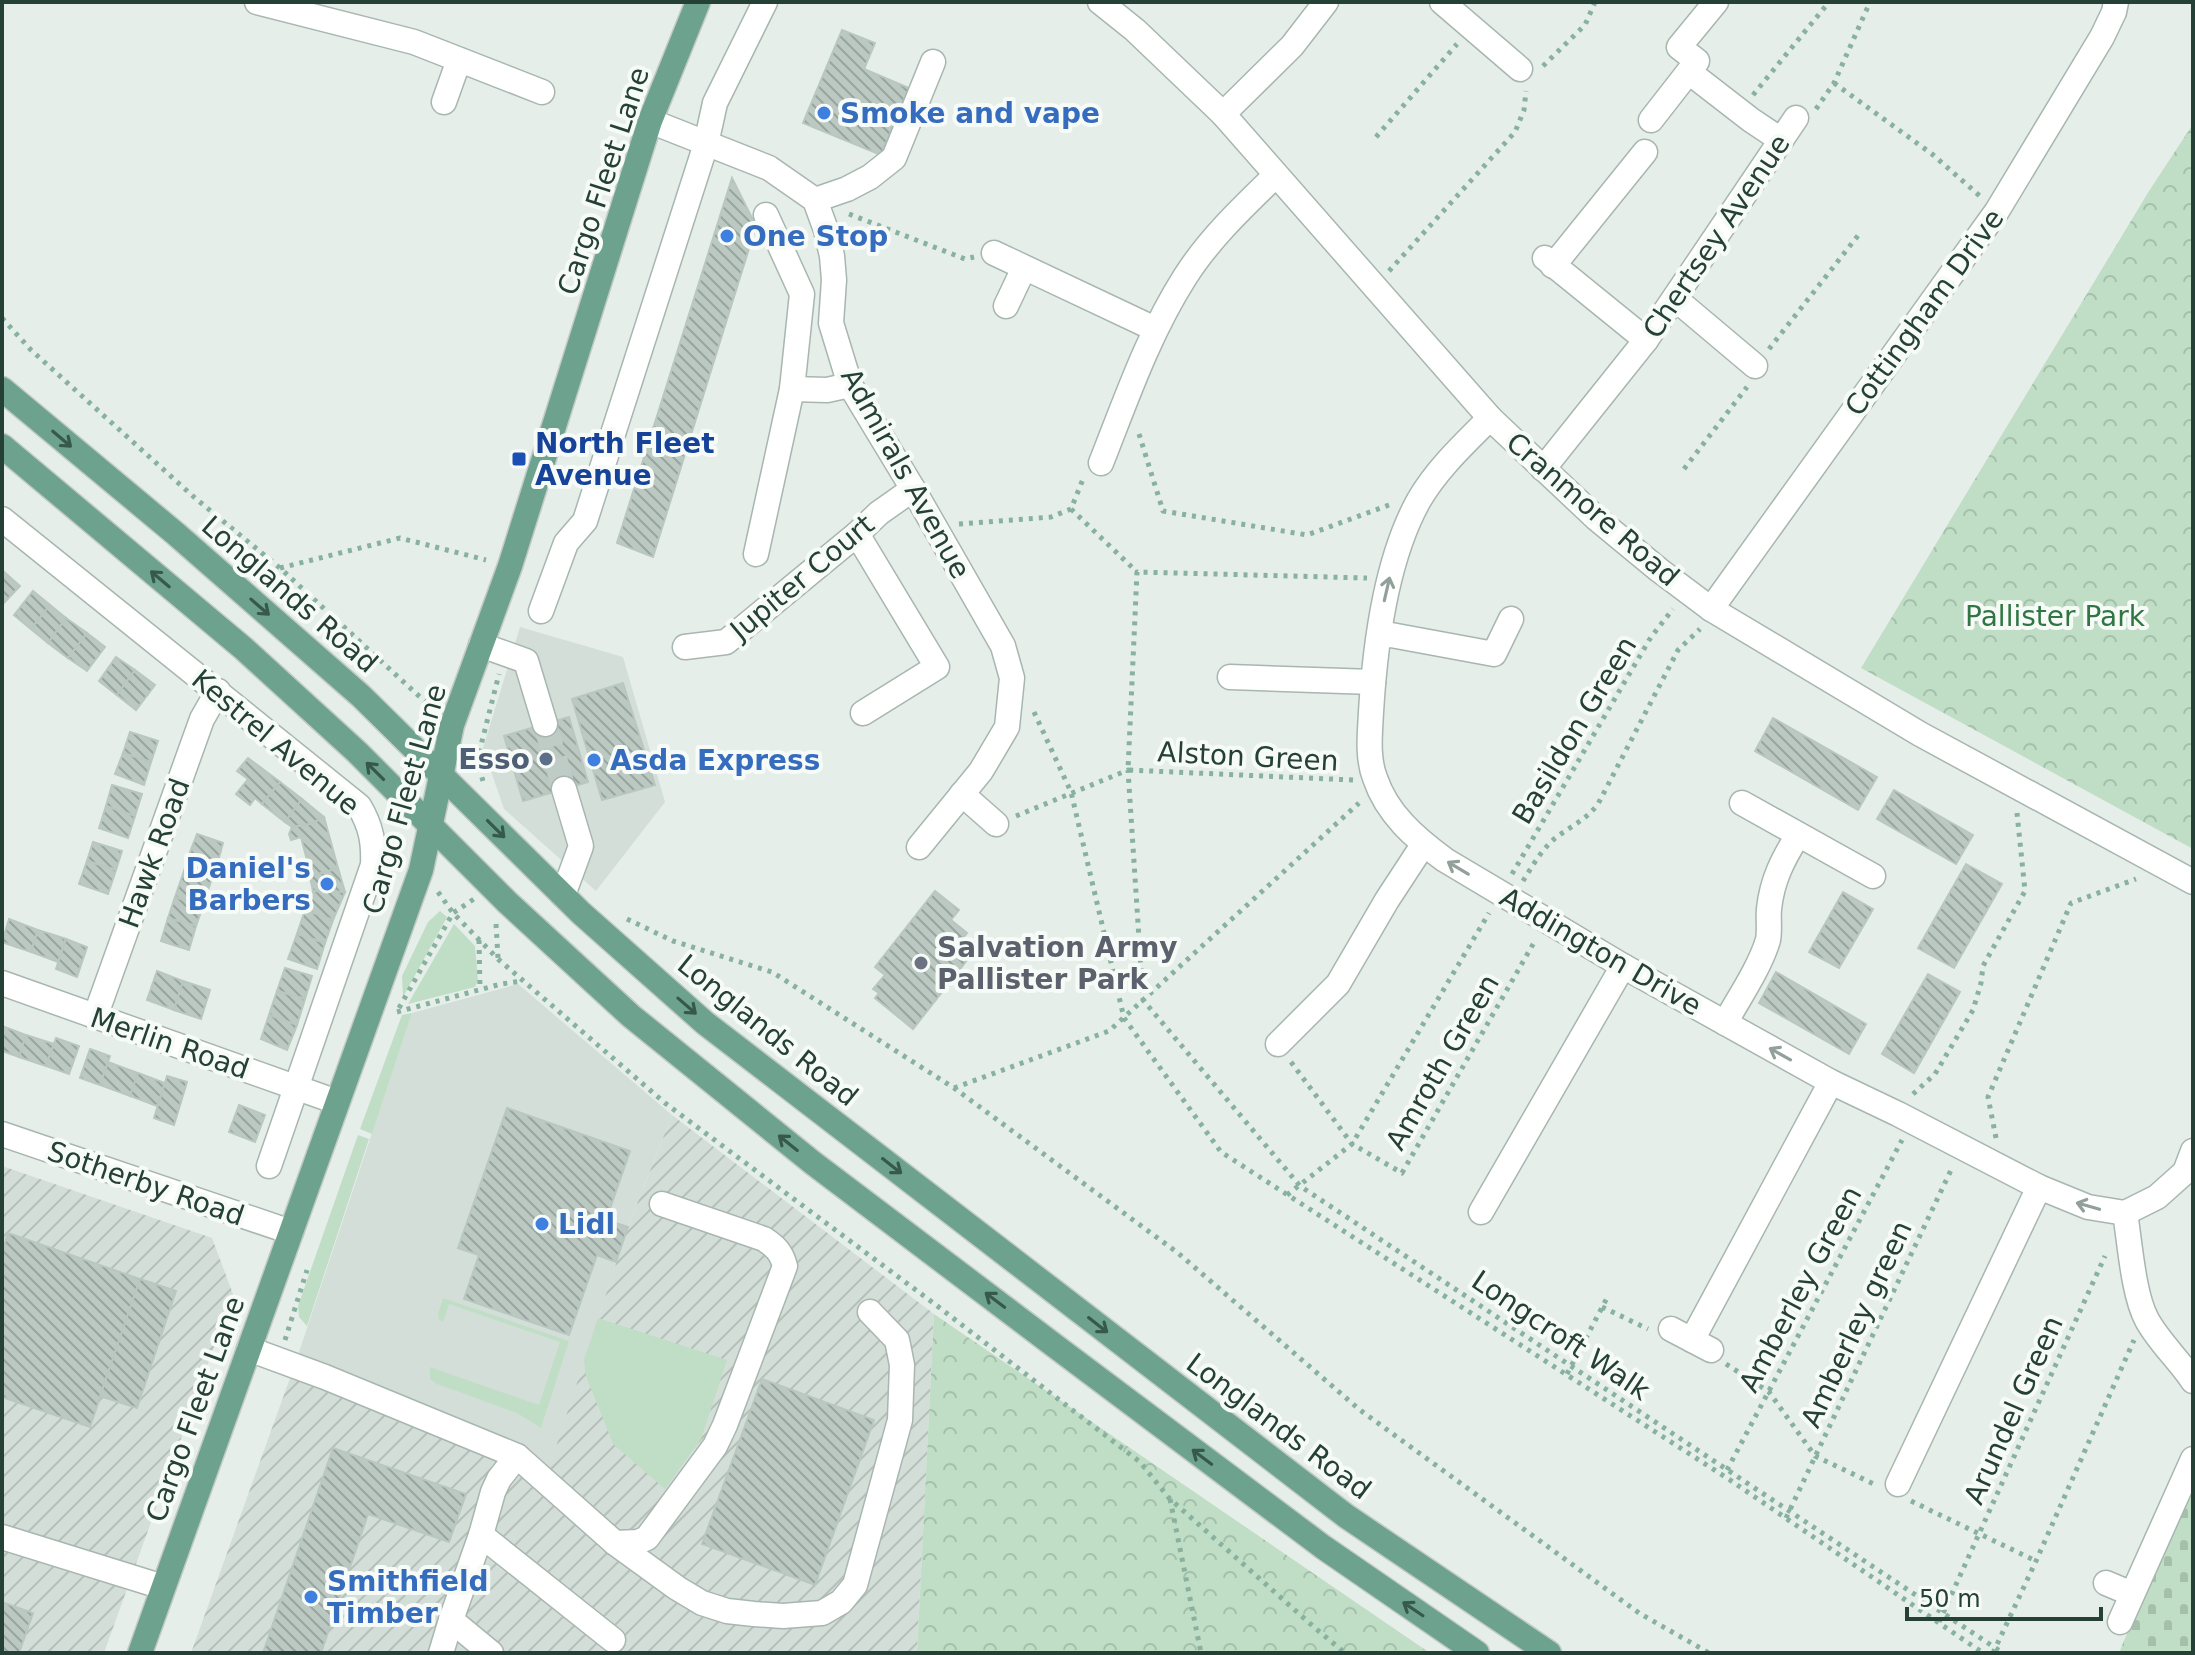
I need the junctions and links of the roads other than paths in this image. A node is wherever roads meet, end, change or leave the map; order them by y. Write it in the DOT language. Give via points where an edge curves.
graph roads {
  1 [pos="257,2"];
  2 [pos="765,2"];
  3 [pos="1100,2"];
  4 [pos="1326,2"];
  5 [pos="1442,2"];
  6 [pos="1716,2"];
  7 [pos="2116,2"];
  8 [pos="696,3"];
  9 [pos="459,60"];
  10 [pos="933,62"];
  11 [pos="1520,69"];
  12 [pos="1689,72"];
  13 [pos="542,92"];
  14 [pos="444,102"];
  15 [pos="1223,114"];
  16 [pos="1796,118"];
  17 [pos="1651,120"];
  18 [pos="650,121"];
  19 [pos="1781,140"];
  20 [pos="706,144"];
  21 [pos="1645,152"];
  22 [pos="1275,176"];
  23 [pos="815,200"];
  24 [pos="766,215"];
  25 [pos="994,253"];
  26 [pos="1024,268"];
  27 [pos="1674,300"];
  28 [pos="1006,306"];
  29 [pos="1155,329"];
  30 [pos="1646,340"];
  31 [pos="1755,366"];
  32 [pos="850,385"];
  33 [pos="2,389"];
  34 [pos="792,389"];
  35 [pos="1490,418"];
  36 [pos="2,446"];
  37 [pos="1101,463"];
  38 [pos="1543,469"];
  39 [pos="913,489"];
  40 [pos="2,519"];
  41 [pos="857,534"];
  42 [pos="756,554"];
  43 [pos="541,611"];
  44 [pos="1715,611"];
  45 [pos="1511,619"];
  46 [pos="1380,636"];
  47 [pos="481,645"];
  48 [pos="685,647"];
  49 [pos="1230,677"];
  50 [pos="1373,682"];
  51 [pos="218,691"];
  52 [pos="863,713"];
  53 [pos="545,724"];
  54 [pos="441,774"];
  55 [pos="564,789"];
  56 [pos="962,794"];
  57 [pos="1742,803"];
  58 [pos="996,824"];
  59 [pos="430,826"];
  60 [pos="1798,835"];
  61 [pos="1423,845"];
  62 [pos="919,847"];
  63 [pos="1873,876"];
  64 [pos="2193,882"];
  65 [pos="563,895"];
  66 [pos="1623,966"];
  67 [pos="2,983"];
  68 [pos="95,1017"];
  69 [pos="1725,1023"];
  70 [pos="1278,1044"];
  71 [pos="1831,1082"];
  72 [pos="297,1087"];
  73 [pos="337,1102"];
  74 [pos="2,1134"];
  75 [pos="2193,1151"];
  76 [pos="269,1166"];
  77 [pos="2039,1187"];
  78 [pos="662,1204"];
  79 [pos="1481,1212"];
  80 [pos="2125,1213"];
  81 [pos="291,1232"];
  82 [pos="870,1312"];
  83 [pos="1691,1340"];
  84 [pos="249,1349"];
  85 [pos="2193,1381"];
  86 [pos="517,1456"];
  87 [pos="2193,1459"];
  88 [pos="1897,1491"];
  89 [pos="481,1535"];
  90 [pos="2,1537"];
  91 [pos="615,1543"];
  92 [pos="2106,1583"];
  93 [pos="163,1587"];
  94 [pos="2132,1594"];
  95 [pos="451,1620"];
  96 [pos="2120,1622"];
  97 [pos="613,1640"];
  98 [pos="140,1653"];
  99 [pos="441,1653"];
  100 [pos="491,1653"];
  101 [pos="1477,1653"];
  102 [pos="1549,1653"];
  1 -- 9 [label="street" via="414,42"];
  2 -- 20 [label="street" via="715,103"];
  3 -- 15 [label="street, Cranmore Road"];
  4 -- 15 [label="street" via="1292,46"];
  5 -- 11 [label="street"];
  6 -- 12 [label="street" via="1679,47 1697,61"];
  7 -- 44 [label="street, Cottingham Drive" via="2102,37 1997,211"];
  8 -- 18 [label="main road, Cargo Fleet Lane"];
  9 -- 13 [label="street"];
  9 -- 14 [label="street"];
  10 -- 23 [label="street" via="894,158 870,177"];
  12 -- 17 [label="street"];
  12 -- 19 [label="street"];
  15 -- 22 [label="street, Cranmore Road"];
  16 -- 19 [label="street, Chertsey Avenue"];
  18 -- 20 [label="street"];
  18 -- 47 [label="main road, Cargo Fleet Lane"];
  19 -- 27 [label="street, Chertsey Avenue"];
  20 -- 23 [label="street" via="769,168"];
  20 -- 43 [label="street" via="585,521 566,543"];
  21 -- 30 [label="street" via="1549,262"];
  22 -- 29 [label="street" via="1202,255"];
  22 -- 35 [label="street, Cranmore Road"];
  23 -- 32 [label="street, Admirals Avenue" via="832,256 831,323"];
  24 -- 34 [label="street" via="802,294"];
  25 -- 26 [label="street"];
  26 -- 28 [label="street"];
  26 -- 29 [label="street"];
  27 -- 30 [label="street, Chertsey Avenue"];
  27 -- 31 [label="street"];
  29 -- 37 [label="street"];
  30 -- 38 [label="street, Chertsey Avenue"];
  32 -- 34 [label="street"];
  32 -- 39 [label="street, Admirals Avenue"];
  33 -- 54 [label="main road, Longlands Road, one-way" via="349,685"];
  34 -- 42 [label="street"];
  35 -- 38 [label="street, Cranmore Road"];
  46 -- 35 [label="street, Addington Drive, one-way" via="1389,578 1424,492"];
  59 -- 36 [label="main road, one-way" via="243,648"];
  38 -- 44 [label="street, Cranmore Road" via="1596,518"];
  39 -- 41 [label="street, Jupiter Court"];
  39 -- 56 [label="street, Admirals Avenue" via="1003,646 1012,678 1007,727"];
  40 -- 51 [label="street, Kestrel Avenue"];
  41 -- 48 [label="street, Jupiter Court" via="726,642"];
  41 -- 52 [label="street" via="937,667"];
  44 -- 64 [label="street, Cranmore Road" via="1920,734"];
  45 -- 46 [label="street" via="1494,654"];
  46 -- 50 [label="street, Addington Drive"];
  47 -- 53 [label="street" via="526,661"];
  47 -- 54 [label="main road, Cargo Fleet Lane" via="452,725"];
  49 -- 50 [label="street"];
  50 -- 61 [label="street, Addington Drive" via="1370,744 1376,782 1403,826"];
  51 -- 68 [label="street, Hawk Road" via="202,719"];
  51 -- 72 [label="street, Kestrel Avenue" via="359,806 373,835 373,865"];
  54 -- 59 [label="main road, Cargo Fleet Lane"];
  54 -- 65 [label="main road, Longlands Road, one-way"];
  55 -- 65 [label="street" via="581,846"];
  56 -- 58 [label="street"];
  56 -- 62 [label="street, Admirals Avenue"];
  57 -- 60 [label="street"];
  59 -- 73 [label="main road, Cargo Fleet Lane" via="421,870"];
  101 -- 59 [label="main road, one-way" via="1323,1547 813,1163 631,1016"];
  60 -- 63 [label="street"];
  60 -- 69 [label="street" via="1771,887 1768,938"];
  66 -- 61 [label="street, Addington Drive, one-way"];
  61 -- 70 [label="street" via="1338,984"];
  65 -- 102 [label="main road, Longlands Road, one-way" via="705,1023 1346,1516"];
  66 -- 69 [label="street, Addington Drive"];
  66 -- 79 [label="street"];
  67 -- 68 [label="street, Merlin Road"];
  68 -- 72 [label="street, Merlin Road"];
  71 -- 69 [label="street, Addington Drive, one-way"];
  71 -- 77 [label="street, Addington Drive"];
  71 -- 83 [label="street"];
  72 -- 73 [label="street, Merlin Road"];
  72 -- 76 [label="street, Kestrel Avenue"];
  73 -- 81 [label="main road, Cargo Fleet Lane"];
  74 -- 81 [label="street, Sotherby Road"];
  75 -- 80 [label="street" via="2185,1172 2167,1189"];
  80 -- 77 [label="street, Addington Drive, one-way" via="2088,1207"];
  77 -- 88 [label="street"];
  78 -- 91 [label="street" via="764,1239 777,1248 785,1266 715,1446 647,1538"];
  80 -- 85 [label="street" via="2145,1316"];
  81 -- 84 [label="main road, Cargo Fleet Lane"];
  82 -- 91 [label="street" via="897,1340 902,1365 900,1420 855,1585 841,1602 822,1613 727,1611 677,1588"];
  84 -- 86 [label="street"];
  84 -- 93 [label="main road, Cargo Fleet Lane"];
  86 -- 89 [label="street" via="499,1479"];
  86 -- 91 [label="street"];
  87 -- 94 [label="street"];
  89 -- 95 [label="street"];
  89 -- 97 [label="street"];
  90 -- 93 [label="street"];
  92 -- 94 [label="street"];
  93 -- 98 [label="main road, Cargo Fleet Lane"];
  94 -- 96 [label="street"];
  95 -- 99 [label="street"];
  95 -- 100 [label="street"];
}
